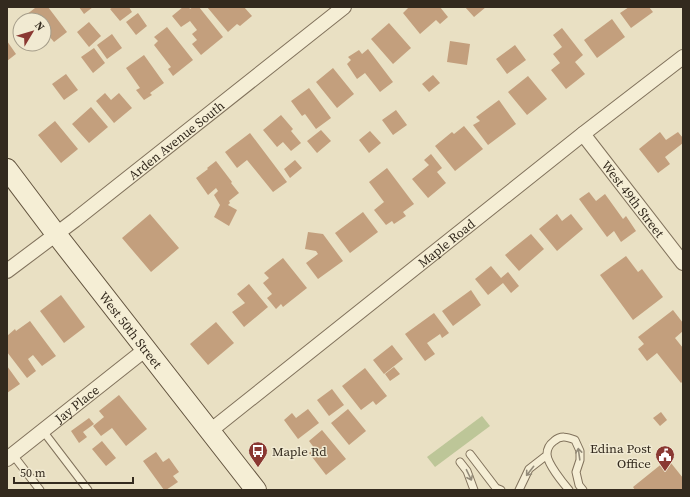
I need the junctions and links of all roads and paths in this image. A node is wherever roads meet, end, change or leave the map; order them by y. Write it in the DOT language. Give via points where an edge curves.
graph roads {
  1 [pos="344,7"];
  2 [pos="683,56"];
  3 [pos="583,134"];
  4 [pos="7,169"];
  5 [pos="56,234"];
  6 [pos="683,263"];
  7 [pos="7,271"];
  8 [pos="146,349"];
  9 [pos="43,431"];
  10 [pos="210,431"];
  11 [pos="470,454"];
  12 [pos="547,455"];
  13 [pos="10,457"];
  14 [pos="460,462"];
  15 [pos="40,490"];
  16 [pos="88,490"];
  17 [pos="256,490"];
  18 [pos="474,490"];
  19 [pos="501,490"];
  20 [pos="519,490"];
  21 [pos="569,490"];
  22 [pos="583,490"];
  1 -- 5 [label="street, Arden Avenue South"];
  2 -- 3 [label="street, Maple Road"];
  3 -- 6 [label="street, West 49th Street"];
  3 -- 10 [label="street, Maple Road"];
  4 -- 5 [label="main road, West 50th Street"];
  5 -- 7 [label="street, Arden Avenue South"];
  5 -- 8 [label="main road, West 50th Street"];
  8 -- 9 [label="street, Jay Place"];
  8 -- 10 [label="main road, West 50th Street"];
  9 -- 13 [label="street, Jay Place"];
  9 -- 16 [label="lane"];
  10 -- 17 [label="main road, West 50th Street"];
  11 -- 19 [label="lane" via="496,488"];
  12 -- 20 [label="lane, one-way" via="530,469"];
  12 -- 21 [label="lane" via="554,471"];
  22 -- 12 [label="lane, one-way" via="576,472 580,451 575,440 561,437 555,440 549,445"];
  13 -- 15 [label="lane"];
  14 -- 18 [label="lane, one-way" via="467,471"];
}
